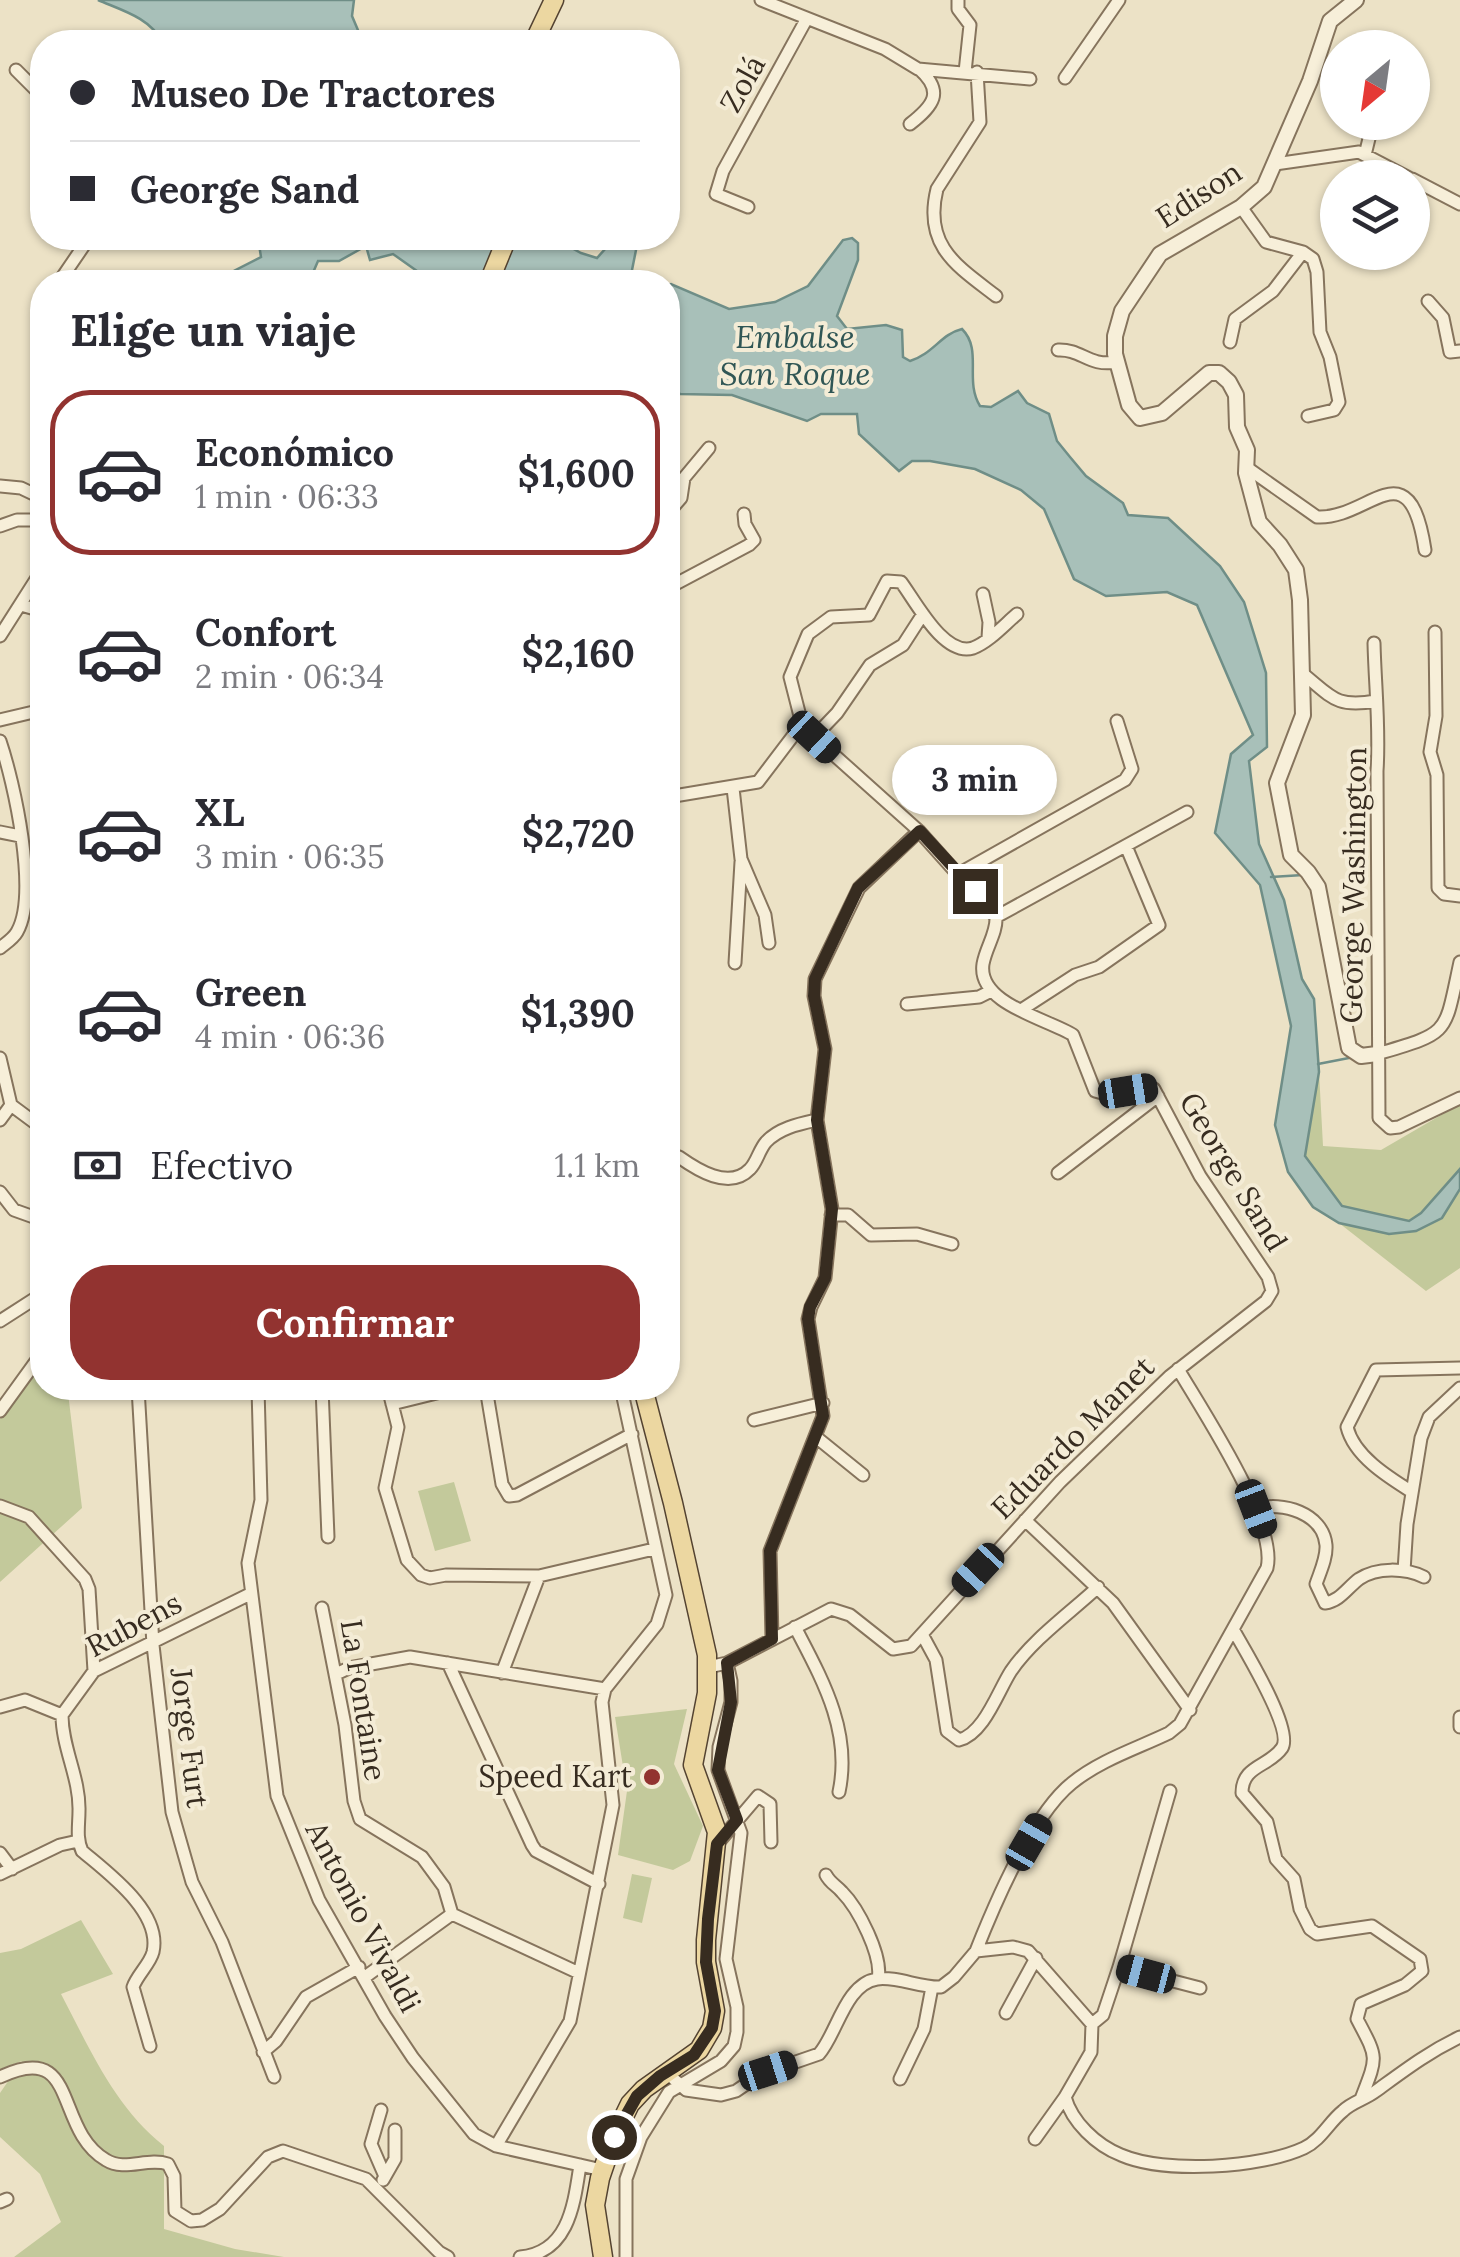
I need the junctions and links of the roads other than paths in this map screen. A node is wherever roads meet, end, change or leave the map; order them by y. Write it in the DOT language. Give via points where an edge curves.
graph roads {
  1 [pos="761,0"];
  2 [pos="958,0"];
  3 [pos="1119,0"];
  4 [pos="1356,0"];
  5 [pos="551,2"];
  6 [pos="806,20"];
  7 [pos="539,30"];
  8 [pos="918,69"];
  9 [pos="16,70"];
  10 [pos="971,72"];
  11 [pos="1030,78"];
  12 [pos="1065,78"];
  13 [pos="30,84"];
  14 [pos="910,124"];
  15 [pos="1368,140"];
  16 [pos="1365,154"];
  17 [pos="1376,160"];
  18 [pos="1275,164"];
  19 [pos="1430,188"];
  20 [pos="1460,204"];
  21 [pos="748,207"];
  22 [pos="1240,207"];
  23 [pos="1303,252"];
  24 [pos="996,296"];
  25 [pos="1428,301"];
  26 [pos="1230,342"];
  27 [pos="1058,350"];
  28 [pos="1460,351"];
  29 [pos="1117,362"];
  30 [pos="1308,416"];
  31 [pos="710,448"];
  32 [pos="1246,467"];
  33 [pos="0,486"];
  34 [pos="30,492"];
  35 [pos="680,499"];
  36 [pos="744,514"];
  37 [pos="30,520"];
  38 [pos="0,526"];
  39 [pos="1425,550"];
  40 [pos="680,582"];
  41 [pos="30,590"];
  42 [pos="983,594"];
  43 [pos="21,605"];
  44 [pos="30,608"];
  45 [pos="923,614"];
  46 [pos="1017,614"];
  47 [pos="1434,632"];
  48 [pos="0,636"];
  49 [pos="988,638"];
  50 [pos="1374,642"];
  51 [pos="1302,673"];
  52 [pos="1376,701"];
  53 [pos="30,713"];
  54 [pos="0,720"];
  55 [pos="1117,720"];
  56 [pos="802,724"];
  57 [pos="814,737"];
  58 [pos="0,740"];
  59 [pos="734,788"];
  60 [pos="680,795"];
  61 [pos="1186,812"];
  62 [pos="920,831"];
  63 [pos="0,832"];
  64 [pos="20,836"];
  65 [pos="1126,846"];
  66 [pos="742,859"];
  67 [pos="26,870"];
  68 [pos="30,870"];
  69 [pos="960,873"];
  70 [pos="1460,896"];
  71 [pos="996,916"];
  72 [pos="769,943"];
  73 [pos="0,948"];
  74 [pos="1460,962"];
  75 [pos="735,963"];
  76 [pos="991,991"];
  77 [pos="907,1004"];
  78 [pos="1021,1010"];
  79 [pos="1377,1054"];
  80 [pos="0,1058"];
  81 [pos="1158,1096"];
  82 [pos="1460,1098"];
  83 [pos="11,1106"];
  84 [pos="30,1119"];
  85 [pos="0,1120"];
  86 [pos="817,1120"];
  87 [pos="680,1158"];
  88 [pos="1058,1173"];
  89 [pos="0,1192"];
  90 [pos="30,1216"];
  91 [pos="831,1216"];
  92 [pos="952,1244"];
  93 [pos="1272,1291"];
  94 [pos="30,1302"];
  95 [pos="0,1321"];
  96 [pos="1460,1368"];
  97 [pos="1178,1369"];
  98 [pos="30,1370"];
  99 [pos="1460,1388"];
  100 [pos="139,1400"];
  101 [pos="258,1400"];
  102 [pos="323,1400"];
  103 [pos="391,1400"];
  104 [pos="408,1400"];
  105 [pos="488,1400"];
  106 [pos="624,1400"];
  107 [pos="648,1400"];
  108 [pos="649,1400"];
  109 [pos="823,1403"];
  110 [pos="392,1404"];
  111 [pos="0,1411"];
  112 [pos="650,1417"];
  113 [pos="754,1420"];
  114 [pos="631,1428"];
  115 [pos="816,1437"];
  116 [pos="863,1475"];
  117 [pos="1412,1492"];
  118 [pos="674,1502"];
  119 [pos="0,1506"];
  120 [pos="1256,1509"];
  121 [pos="1025,1520"];
  122 [pos="328,1538"];
  123 [pos="654,1549"];
  124 [pos="1404,1571"];
  125 [pos="539,1576"];
  126 [pos="1424,1577"];
  127 [pos="1098,1587"];
  128 [pos="250,1594"];
  129 [pos="322,1608"];
  130 [pos="795,1627"];
  131 [pos="1234,1631"];
  132 [pos="923,1636"];
  133 [pos="772,1639"];
  134 [pos="152,1641"];
  135 [pos="448,1663"];
  136 [pos="718,1665"];
  137 [pos="94,1671"];
  138 [pos="502,1673"];
  139 [pos="336,1674"];
  140 [pos="604,1688"];
  141 [pos="0,1707"];
  142 [pos="1190,1710"];
  143 [pos="62,1715"];
  144 [pos="1460,1718"];
  145 [pos="1460,1727"];
  146 [pos="1170,1790"];
  147 [pos="839,1792"];
  148 [pos="737,1820"];
  149 [pos="78,1841"];
  150 [pos="772,1842"];
  151 [pos="717,1844"];
  152 [pos="0,1852"];
  153 [pos="6,1871"];
  154 [pos="826,1875"];
  155 [pos="598,1884"];
  156 [pos="734,1895"];
  157 [pos="711,1899"];
  158 [pos="452,1914"];
  159 [pos="976,1951"];
  160 [pos="1036,1958"];
  161 [pos="1119,1967"];
  162 [pos="362,1972"];
  163 [pos="579,1974"];
  164 [pos="878,1978"];
  165 [pos="932,1987"];
  166 [pos="1200,1988"];
  167 [pos="1006,2013"];
  168 [pos="1092,2024"];
  169 [pos="1460,2037"];
  170 [pos="150,2046"];
  171 [pos="263,2052"];
  172 [pos="274,2076"];
  173 [pos="0,2077"];
  174 [pos="672,2079"];
  175 [pos="900,2079"];
  176 [pos="1065,2096"];
  177 [pos="1361,2100"];
  178 [pos="382,2110"];
  179 [pos="395,2130"];
  180 [pos="1036,2139"];
  181 [pos="496,2146"];
  182 [pos="580,2165"];
  183 [pos="602,2170"];
  184 [pos="384,2174"];
  185 [pos="382,2194"];
  186 [pos="448,2257"];
  187 [pos="520,2257"];
  188 [pos="603,2257"];
  189 [pos="626,2257"];
  1 -- 6 [label="street"];
  2 -- 10 [label="street" via="970,26"];
  3 -- 12 [label="street"];
  4 -- 18 [label="street, Edison" via="1330,21"];
  5 -- 7 [label="main road"];
  6 -- 8 [label="street" via="885,49"];
  6 -- 21 [label="street, Zolá" via="723,171 716,194"];
  8 -- 10 [label="street"];
  8 -- 14 [label="street" via="934,88 930,106"];
  9 -- 13 [label="street"];
  10 -- 11 [label="street"];
  10 -- 24 [label="street" via="980,122 937,189 937,232 947,257"];
  15 -- 16 [label="street"];
  16 -- 17 [label="street"];
  16 -- 18 [label="street"];
  18 -- 22 [label="street, Edison" via="1264,187"];
  19 -- 20 [label="street"];
  22 -- 23 [label="street" via="1266,242"];
  22 -- 29 [label="street, Edison" via="1156,258 1119,319"];
  23 -- 26 [label="street" via="1273,291 1235,319"];
  23 -- 30 [label="street" via="1316,266 1320,332 1340,402"];
  25 -- 28 [label="street" via="1443,318 1450,352"];
  27 -- 29 [label="street" via="1096,364"];
  29 -- 32 [label="street, Edison" via="1140,418 1162,413 1209,373 1218,373 1233,388"];
  31 -- 35 [label="street" via="684,478"];
  32 -- 39 [label="street" via="1317,516 1330,517 1386,493 1408,502"];
  32 -- 51 [label="street" via="1258,522 1296,570"];
  33 -- 34 [label="street"];
  36 -- 40 [label="street" via="750,545"];
  37 -- 38 [label="street"];
  41 -- 43 [label="street"];
  42 -- 49 [label="street"];
  43 -- 44 [label="street"];
  43 -- 48 [label="street"];
  45 -- 49 [label="street" via="950,646 972,648"];
  45 -- 56 [label="street" via="892,579 869,615 831,617 811,630 790,677"];
  45 -- 57 [label="street" via="908,639 870,665"];
  46 -- 49 [label="street"];
  47 -- 70 [label="street" via="1430,752 1438,888"];
  50 -- 52 [label="street, George Washington"];
  51 -- 52 [label="street" via="1335,701"];
  51 -- 79 [label="street" via="1300,728 1277,782 1289,850 1318,887 1349,1048 1360,1056"];
  52 -- 79 [label="street, George Washington"];
  53 -- 54 [label="street"];
  55 -- 69 [label="street" via="1132,768 1125,780"];
  56 -- 57 [label="street"];
  56 -- 59 [label="street" via="762,779"];
  57 -- 62 [label="street"];
  58 -- 64 [label="street"];
  59 -- 60 [label="street"];
  59 -- 66 [label="street"];
  61 -- 65 [label="street"];
  62 -- 69 [label="street"];
  62 -- 86 [label="street" via="858,888 817,972 825,1049"];
  63 -- 64 [label="street"];
  64 -- 67 [label="street"];
  65 -- 71 [label="street"];
  65 -- 78 [label="street" via="1159,926"];
  66 -- 72 [label="street"];
  66 -- 75 [label="street"];
  67 -- 68 [label="street"];
  67 -- 73 [label="street" via="19,928"];
  69 -- 71 [label="street"];
  71 -- 76 [label="street" via="982,970"];
  74 -- 79 [label="street" via="1441,1030"];
  76 -- 77 [label="street"];
  76 -- 78 [label="street, George Sand"];
  78 -- 81 [label="street, George Sand" via="1073,1035 1094,1091 1148,1088"];
  79 -- 82 [label="street, George Washington" via="1378,1110 1385,1125 1399,1127"];
  80 -- 83 [label="street"];
  81 -- 88 [label="street"];
  81 -- 93 [label="street, George Sand"];
  83 -- 84 [label="street"];
  83 -- 85 [label="street"];
  86 -- 87 [label="street" via="768,1140 740,1177 698,1171"];
  86 -- 91 [label="street"];
  89 -- 90 [label="street" via="14,1210"];
  91 -- 92 [label="street" via="848,1215 871,1235 917,1234"];
  91 -- 109 [label="street" via="825,1278 808,1319"];
  93 -- 97 [label="street, Eduardo Manet"];
  94 -- 95 [label="street"];
  96 -- 117 [label="street" via="1376,1370 1347,1427 1381,1473"];
  97 -- 120 [label="street"];
  97 -- 121 [label="street, Eduardo Manet"];
  98 -- 111 [label="street"];
  99 -- 117 [label="street" via="1426,1423"];
  100 -- 134 [label="street, Jorge Furt"];
  101 -- 128 [label="street, Antonio Vivaldi" via="262,1500 249,1551"];
  102 -- 122 [label="street"];
  103 -- 110 [label="street"];
  104 -- 110 [label="street"];
  105 -- 114 [label="street" via="502,1484 510,1496"];
  106 -- 114 [label="street"];
  107 -- 112 [label="main road"];
  108 -- 118 [label="main road"];
  109 -- 113 [label="street"];
  109 -- 115 [label="street"];
  110 -- 125 [label="street" via="397,1440 385,1488 407,1560 430,1578"];
  112 -- 114 [label="street"];
  112 -- 118 [label="main road"];
  114 -- 123 [label="street"];
  115 -- 116 [label="street"];
  115 -- 133 [label="street" via="770,1551"];
  117 -- 124 [label="street"];
  118 -- 136 [label="main road"];
  119 -- 137 [label="street" via="28,1517 85,1578"];
  120 -- 124 [label="street" via="1280,1506 1305,1514 1323,1534 1316,1584 1325,1603 1361,1578"];
  120 -- 131 [label="street" via="1268,1539 1267,1568"];
  121 -- 127 [label="street"];
  121 -- 132 [label="street, Eduardo Manet"];
  123 -- 125 [label="street"];
  123 -- 140 [label="street" via="664,1579 664,1611"];
  124 -- 126 [label="street"];
  125 -- 138 [label="street"];
  127 -- 132 [label="street" via="1018,1662 972,1736 959,1740 944,1725 936,1660"];
  127 -- 142 [label="street"];
  128 -- 134 [label="street, Rubens"];
  128 -- 162 [label="street, Antonio Vivaldi" via="279,1808 330,1923"];
  129 -- 139 [label="street, La Fontaine"];
  130 -- 132 [label="street" via="836,1609 893,1648"];
  130 -- 133 [label="street"];
  130 -- 147 [label="street" via="838,1722"];
  131 -- 142 [label="street"];
  131 -- 177 [label="street" via="1265,1685 1284,1740 1281,1750 1252,1769 1242,1787 1245,1799 1268,1822 1276,1858 1297,1883 1310,1929 1317,1934 1368,1924 1420,1959 1422,1971 1414,1980 1360,2004 1357,2019 1375,2056"];
  133 -- 136 [label="street"];
  134 -- 137 [label="street, Rubens"];
  134 -- 171 [label="street, Jorge Furt" via="178,1842"];
  135 -- 138 [label="street"];
  135 -- 139 [label="street" via="410,1657"];
  135 -- 155 [label="street" via="536,1852"];
  136 -- 148 [label="street" via="731,1702 718,1770"];
  136 -- 151 [label="main road" via="693,1765"];
  137 -- 143 [label="street, Rubens"];
  138 -- 140 [label="street"];
  139 -- 158 [label="street, La Fontaine" via="360,1819 422,1857 444,1888"];
  140 -- 155 [label="street" via="614,1794"];
  141 -- 143 [label="street" via="25,1700"];
  142 -- 159 [label="street" via="1169,1733 1083,1775 1059,1795 998,1896"];
  143 -- 149 [label="street" via="79,1796"];
  144 -- 145 [label="street"];
  146 -- 161 [label="street"];
  148 -- 150 [label="street" via="764,1797"];
  148 -- 151 [label="street"];
  148 -- 156 [label="street" via="742,1834"];
  149 -- 153 [label="street"];
  149 -- 170 [label="street" via="138,1902 152,1937 151,1957 133,1987"];
  151 -- 157 [label="main road"];
  152 -- 153 [label="street"];
  154 -- 164 [label="street" via="876,1950"];
  155 -- 163 [label="street"];
  156 -- 157 [label="street"];
  156 -- 174 [label="street" via="726,1959 738,2007 734,2046 722,2062"];
  157 -- 174 [label="main road" via="706,1962 714,2021 700,2050"];
  158 -- 162 [label="street"];
  158 -- 163 [label="street"];
  159 -- 160 [label="street" via="1021,1948"];
  159 -- 165 [label="street" via="949,1982"];
  160 -- 167 [label="street"];
  160 -- 168 [label="street"];
  161 -- 166 [label="street"];
  161 -- 168 [label="street" via="1102,2015"];
  162 -- 171 [label="street" via="306,1997"];
  162 -- 181 [label="street, Antonio Vivaldi" via="413,2058 474,2134"];
  163 -- 181 [label="street" via="570,2021"];
  164 -- 165 [label="street"];
  164 -- 174 [label="street" via="849,2002 819,2054 761,2074 728,2094 698,2094"];
  165 -- 175 [label="street" via="924,2029"];
  168 -- 176 [label="street" via="1092,2052"];
  169 -- 177 [label="street"];
  171 -- 172 [label="street, Jorge Furt"];
  173 -- 185 [label="street" via="31,2065 52,2076 77,2130 106,2161 168,2164 175,2211 190,2221 212,2216 277,2151 366,2179"];
  174 -- 183 [label="main road" via="644,2089 630,2104"];
  174 -- 189 [label="street" via="628,2166"];
  176 -- 177 [label="street" via="1076,2122 1120,2155 1203,2166 1307,2146"];
  176 -- 180 [label="street"];
  178 -- 184 [label="street" via="371,2144"];
  179 -- 184 [label="street" via="395,2159"];
  181 -- 182 [label="street, Antonio Vivaldi"];
  182 -- 183 [label="street, Antonio Vivaldi"];
  182 -- 187 [label="street" via="564,2231 541,2253"];
  183 -- 188 [label="main road" via="596,2213"];
  184 -- 185 [label="street"];
  185 -- 186 [label="street"];
}
